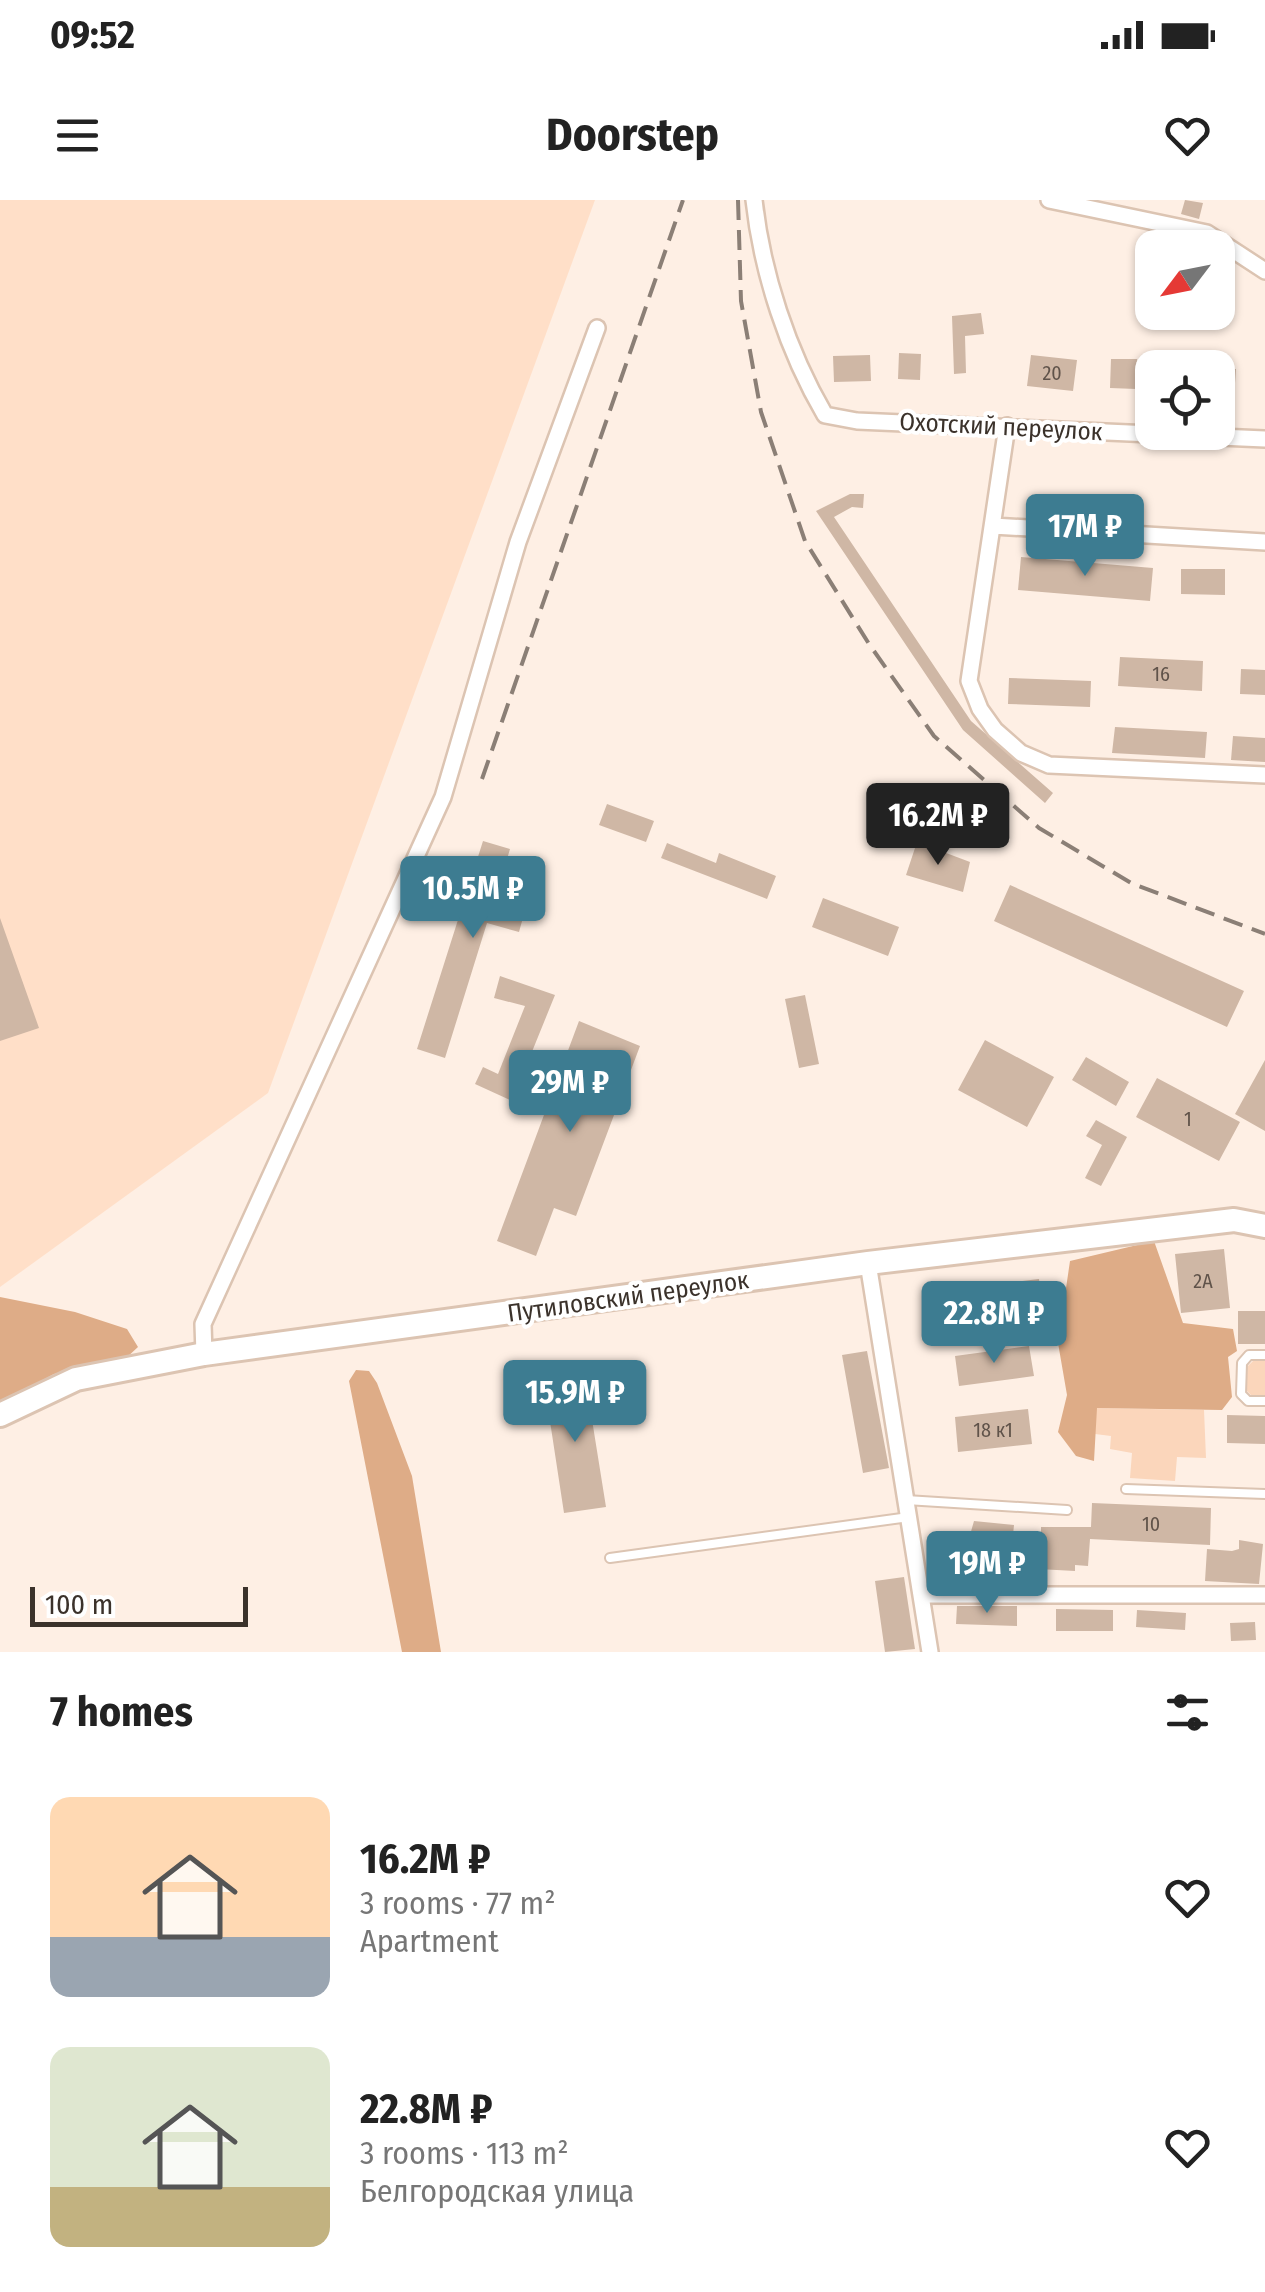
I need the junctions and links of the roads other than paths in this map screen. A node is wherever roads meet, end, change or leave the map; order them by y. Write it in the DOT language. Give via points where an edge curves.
graph roads {
  1 [pos="754,200"];
  2 [pos="1049,200"];
  3 [pos="1265,271"];
  4 [pos="597,328"];
  5 [pos="1007,426"];
  6 [pos="1265,440"];
  7 [pos="993,526"];
  8 [pos="1265,542"];
  9 [pos="1265,776"];
  10 [pos="1265,1226"];
  11 [pos="868,1262"];
  12 [pos="204,1354"];
  13 [pos="1265,1355"];
  14 [pos="1265,1402"];
  15 [pos="0,1415"];
  16 [pos="1126,1488"];
  17 [pos="1265,1494"];
  18 [pos="908,1508"];
  19 [pos="1067,1510"];
  20 [pos="610,1558"];
  21 [pos="1265,1595"];
  22 [pos="922,1596"];
  23 [pos="930,1652"];
  1 -- 5 [label="street, Охотский переулок" via="759,249 825,415"];
  2 -- 3 [label="street" via="1207,234"];
  4 -- 12 [label="street" via="518,542 443,797 202,1324"];
  5 -- 6 [label="street, Охотский переулок"];
  5 -- 7 [label="street"];
  7 -- 8 [label="street"];
  7 -- 9 [label="street" via="969,681 980,709 1022,753 1049,765"];
  10 -- 11 [label="main road, Путиловский переулок" via="1234,1220"];
  11 -- 12 [label="main road, Путиловский переулок"];
  11 -- 18 [label="street"];
  12 -- 15 [label="main road, Путиловский переулок" via="76,1379"];
  13 -- 14 [label="lane" via="1249,1355 1242,1363 1241,1394"];
  16 -- 17 [label="lane"];
  18 -- 19 [label="lane"];
  18 -- 20 [label="lane"];
  18 -- 22 [label="street"];
  21 -- 22 [label="street"];
  22 -- 23 [label="street"];
}
